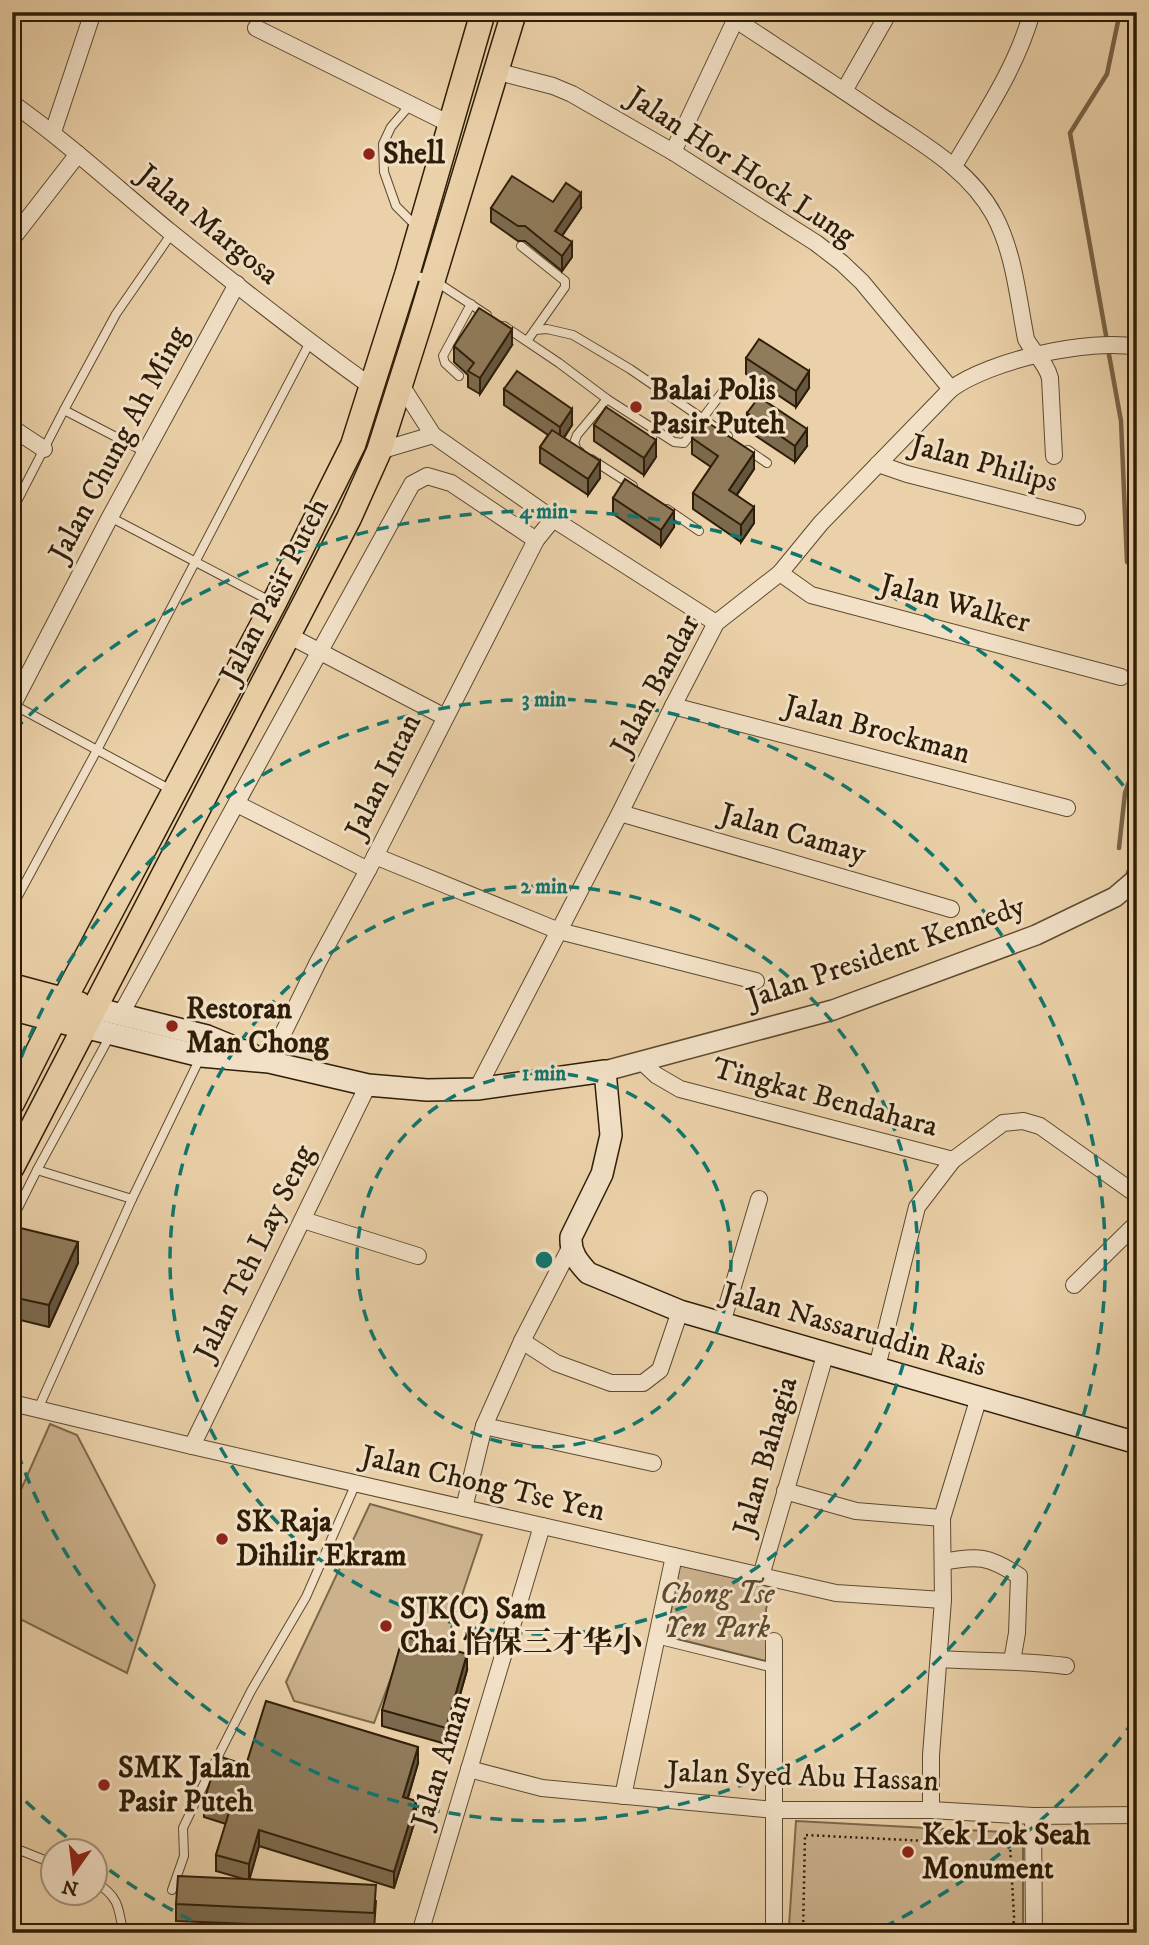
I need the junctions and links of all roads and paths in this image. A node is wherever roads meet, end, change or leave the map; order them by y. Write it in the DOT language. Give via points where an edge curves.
graph roads {
  1 [pos="93,12"];
  2 [pos="483,12"];
  3 [pos="514,12"];
  4 [pos="889,12"];
  5 [pos="1032,12"];
  6 [pos="737,16"];
  7 [pos="256,28"];
  8 [pos="495,71"];
  9 [pos="844,91"];
  10 [pos="12,103"];
  11 [pos="411,105"];
  12 [pos="450,124"];
  13 [pos="53,132"];
  14 [pos="673,152"];
  15 [pos="78,155"];
  16 [pos="954,166"];
  17 [pos="420,229"];
  18 [pos="172,233"];
  19 [pos="12,239"];
  20 [pos="521,246"];
  21 [pos="407,275"];
  22 [pos="432,279"];
  23 [pos="237,284"];
  24 [pos="471,304"];
  25 [pos="535,330"];
  26 [pos="527,341"];
  27 [pos="310,342"];
  28 [pos="1137,346"];
  29 [pos="1036,354"];
  30 [pos="459,376"];
  31 [pos="401,385"];
  32 [pos="372,387"];
  33 [pos="951,388"];
  34 [pos="607,399"];
  35 [pos="64,410"];
  36 [pos="773,412"];
  37 [pos="703,418"];
  38 [pos="12,428"];
  39 [pos="433,435"];
  40 [pos="735,440"];
  41 [pos="745,448"];
  42 [pos="44,449"];
  43 [pos="145,452"];
  44 [pos="379,452"];
  45 [pos="1054,456"];
  46 [pos="767,463"];
  47 [pos="878,464"];
  48 [pos="642,492"];
  49 [pos="665,508"];
  50 [pos="12,511"];
  51 [pos="110,517"];
  52 [pos="1077,517"];
  53 [pos="553,519"];
  54 [pos="699,531"];
  55 [pos="536,540"];
  56 [pos="196,562"];
  57 [pos="780,573"];
  58 [pos="274,603"];
  59 [pos="716,623"];
  60 [pos="288,635"];
  61 [pos="319,651"];
  62 [pos="1121,677"];
  63 [pos="13,705"];
  64 [pos="673,706"];
  65 [pos="444,717"];
  66 [pos="97,750"];
  67 [pos="174,792"];
  68 [pos="237,804"];
  69 [pos="1067,808"];
  70 [pos="620,813"];
  71 [pos="372,863"];
  72 [pos="1136,878"];
  73 [pos="12,907"];
  74 [pos="950,909"];
  75 [pos="559,931"];
  76 [pos="756,981"];
  77 [pos="12,986"];
  78 [pos="12,1008"];
  79 [pos="59,1009"];
  80 [pos="121,1014"];
  81 [pos="89,1017"];
  82 [pos="111,1034"];
  83 [pos="201,1056"];
  84 [pos="641,1061"];
  85 [pos="269,1062"];
  86 [pos="605,1071"];
  87 [pos="368,1085"];
  88 [pos="477,1089"];
  89 [pos="12,1103"];
  90 [pos="953,1160"];
  91 [pos="12,1167"];
  92 [pos="37,1170"];
  93 [pos="1137,1195"];
  94 [pos="132,1199"];
  95 [pos="759,1199"];
  96 [pos="12,1220"];
  97 [pos="303,1220"];
  98 [pos="1137,1223"];
  99 [pos="570,1248"];
  100 [pos="418,1256"];
  101 [pos="1074,1285"];
  102 [pos="680,1311"];
  103 [pos="722,1323"];
  104 [pos="522,1341"];
  105 [pos="826,1352"];
  106 [pos="877,1367"];
  107 [pos="979,1397"];
  108 [pos="12,1403"];
  109 [pos="37,1409"];
  110 [pos="484,1426"];
  111 [pos="1137,1443"];
  112 [pos="192,1446"];
  113 [pos="653,1463"];
  114 [pos="356,1483"];
  115 [pos="785,1490"];
  116 [pos="464,1508"];
  117 [pos="942,1518"];
  118 [pos="542,1526"];
  119 [pos="674,1556"];
  120 [pos="943,1562"];
  121 [pos="761,1576"];
  122 [pos="943,1600"];
  123 [pos="656,1639"];
  124 [pos="774,1641"];
  125 [pos="939,1659"];
  126 [pos="1012,1661"];
  127 [pos="1066,1666"];
  128 [pos="774,1668"];
  129 [pos="469,1769"];
  130 [pos="623,1796"];
  131 [pos="775,1810"];
  132 [pos="931,1810"];
  133 [pos="1137,1815"];
  134 [pos="1032,1816"];
  135 [pos="12,1847"];
  136 [pos="38,1857"];
  137 [pos="172,1890"];
  138 [pos="108,1891"];
  139 [pos="123,1933"];
  140 [pos="420,1933"];
  141 [pos="774,1933"];
  142 [pos="803,1933"];
  143 [pos="1013,1933"];
  144 [pos="1034,1933"];
  1 -- 13 [label="street"];
  2 -- 12 [label="main road, Jalan Pasir Puteh"];
  3 -- 8 [label="main road, Jalan Pasir Puteh"];
  4 -- 9 [label="street"];
  5 -- 16 [label="street" via="1013,66"];
  6 -- 9 [label="street"];
  6 -- 14 [label="street"];
  7 -- 11 [label="street"];
  8 -- 14 [label="street, Jalan Hor Hock Lung" via="572,94"];
  8 -- 22 [label="main road, Jalan Pasir Puteh"];
  9 -- 16 [label="street"];
  10 -- 13 [label="street, Jalan Margosa"];
  11 -- 12 [label="street"];
  11 -- 17 [label="lane" via="383,144 384,172 396,206"];
  12 -- 17 [label="main road, Jalan Pasir Puteh"];
  13 -- 15 [label="street, Jalan Margosa"];
  14 -- 33 [label="street, Jalan Hor Hock Lung" via="842,263"];
  15 -- 18 [label="street, Jalan Margosa"];
  15 -- 19 [label="street"];
  16 -- 29 [label="street" via="984,198 1003,234 1026,339"];
  17 -- 21 [label="main road, Jalan Pasir Puteh"];
  18 -- 23 [label="street, Jalan Margosa"];
  18 -- 35 [label="lane" via="116,314"];
  20 -- 25 [label="lane" via="565,281"];
  21 -- 22 [label="lane"];
  21 -- 32 [label="main road, Jalan Pasir Puteh"];
  22 -- 24 [label="lane"];
  22 -- 31 [label="main road, Jalan Pasir Puteh"];
  23 -- 27 [label="street, Jalan Margosa"];
  23 -- 43 [label="street, Jalan Chung Ah Ming"];
  24 -- 26 [label="lane"];
  24 -- 30 [label="lane" via="443,356"];
  25 -- 26 [label="lane"];
  25 -- 37 [label="lane" via="573,335"];
  26 -- 34 [label="lane"];
  27 -- 32 [label="street, Jalan Margosa"];
  27 -- 56 [label="lane"];
  28 -- 29 [label="street, Jalan Bandar" via="1118,343"];
  29 -- 33 [label="street, Jalan Bandar" via="976,373"];
  29 -- 45 [label="street" via="1050,378"];
  31 -- 39 [label="street"];
  31 -- 44 [label="main road, Jalan Pasir Puteh"];
  32 -- 58 [label="main road, Jalan Pasir Puteh" via="353,445"];
  33 -- 47 [label="street, Jalan Bandar"];
  34 -- 37 [label="lane" via="674,442 684,443"];
  34 -- 48 [label="lane" via="574,443 577,450"];
  35 -- 42 [label="lane"];
  35 -- 43 [label="lane"];
  36 -- 37 [label="lane" via="735,385 727,386"];
  37 -- 40 [label="lane"];
  38 -- 42 [label="street"];
  39 -- 44 [label="street"];
  39 -- 53 [label="street"];
  41 -- 46 [label="lane"];
  42 -- 50 [label="lane"];
  43 -- 51 [label="street, Jalan Chung Ah Ming"];
  44 -- 60 [label="main road, Jalan Pasir Puteh"];
  47 -- 52 [label="street, Jalan Philips"];
  47 -- 57 [label="street, Jalan Bandar"];
  49 -- 54 [label="lane"];
  51 -- 56 [label="lane"];
  51 -- 63 [label="street, Jalan Chung Ah Ming"];
  53 -- 55 [label="street, Jalan Intan"];
  53 -- 59 [label="street"];
  55 -- 61 [label="street" via="452,483 427,476 412,484"];
  55 -- 65 [label="street, Jalan Intan"];
  56 -- 58 [label="lane"];
  56 -- 66 [label="lane"];
  57 -- 59 [label="street, Jalan Bandar"];
  57 -- 62 [label="street, Jalan Walker" via="811,595"];
  58 -- 67 [label="main road, Jalan Pasir Puteh"];
  59 -- 64 [label="street, Jalan Bandar"];
  60 -- 61 [label="street"];
  60 -- 81 [label="main road, Jalan Pasir Puteh"];
  61 -- 65 [label="street"];
  61 -- 68 [label="street"];
  63 -- 66 [label="lane"];
  64 -- 69 [label="street, Jalan Brockman"];
  64 -- 70 [label="street, Jalan Bandar"];
  65 -- 71 [label="street, Jalan Intan"];
  66 -- 67 [label="lane"];
  66 -- 73 [label="lane"];
  67 -- 79 [label="main road, Jalan Pasir Puteh"];
  68 -- 71 [label="street"];
  68 -- 80 [label="street"];
  70 -- 74 [label="street, Jalan Camay"];
  70 -- 75 [label="street, Jalan Bandar"];
  71 -- 75 [label="street"];
  71 -- 85 [label="street, Jalan Intan"];
  72 -- 84 [label="street, Jalan President Kennedy" via="1115,897 1036,935 833,1010"];
  75 -- 76 [label="street"];
  75 -- 88 [label="street, Jalan Bandar"];
  77 -- 79 [label="main road"];
  78 -- 79 [label="main road"];
  79 -- 81 [label="main road"];
  79 -- 89 [label="main road, Jalan Pasir Puteh"];
  80 -- 81 [label="main road"];
  80 -- 82 [label="lane"];
  80 -- 85 [label="main road" via="207,1036"];
  81 -- 82 [label="main road"];
  81 -- 91 [label="main road, Jalan Pasir Puteh"];
  82 -- 83 [label="main road"];
  82 -- 92 [label="lane"];
  83 -- 85 [label="main road"];
  83 -- 94 [label="lane"];
  84 -- 86 [label="street, Jalan President Kennedy"];
  84 -- 90 [label="street, Tingkat Bendahara" via="680,1089"];
  85 -- 87 [label="main road"];
  86 -- 88 [label="main road"];
  86 -- 99 [label="main road" via="611,1135 602,1174 570,1237"];
  87 -- 88 [label="main road"];
  87 -- 97 [label="street, Jalan Teh Lay Seng"];
  90 -- 93 [label="street, Tingkat Bendahara" via="1003,1123 1023,1121 1040,1126"];
  90 -- 106 [label="street" via="917,1207"];
  92 -- 94 [label="lane"];
  92 -- 96 [label="lane"];
  94 -- 109 [label="lane"];
  95 -- 103 [label="street"];
  97 -- 100 [label="street"];
  97 -- 112 [label="street, Jalan Teh Lay Seng"];
  98 -- 101 [label="street"];
  99 -- 102 [label="main road, Jalan Nassaruddin Rais" via="588,1273"];
  99 -- 104 [label="street"];
  102 -- 103 [label="main road, Jalan Nassaruddin Rais"];
  102 -- 104 [label="street" via="660,1370 643,1383 611,1383 556,1363"];
  103 -- 105 [label="main road, Jalan Nassaruddin Rais"];
  104 -- 110 [label="street"];
  105 -- 106 [label="main road, Jalan Nassaruddin Rais"];
  105 -- 115 [label="street, Jalan Bahagia"];
  106 -- 107 [label="main road, Jalan Nassaruddin Rais"];
  107 -- 111 [label="main road, Jalan Nassaruddin Rais"];
  107 -- 117 [label="street"];
  108 -- 109 [label="street, Jalan Chong Tse Yen"];
  109 -- 112 [label="street, Jalan Chong Tse Yen"];
  110 -- 113 [label="street"];
  110 -- 116 [label="street"];
  112 -- 114 [label="street, Jalan Chong Tse Yen"];
  114 -- 116 [label="street, Jalan Chong Tse Yen"];
  114 -- 137 [label="lane" via="306,1597 251,1691 183,1828 184,1856"];
  115 -- 117 [label="street" via="856,1511"];
  115 -- 121 [label="street, Jalan Bahagia"];
  116 -- 118 [label="street, Jalan Chong Tse Yen"];
  117 -- 120 [label="street"];
  118 -- 119 [label="street, Jalan Chong Tse Yen"];
  118 -- 129 [label="street, Jalan Aman"];
  119 -- 121 [label="street, Jalan Chong Tse Yen"];
  119 -- 123 [label="street"];
  120 -- 122 [label="street"];
  120 -- 126 [label="street" via="982,1558 1019,1576"];
  121 -- 122 [label="street, Jalan Chong Tse Yen" via="836,1593"];
  122 -- 125 [label="street"];
  123 -- 128 [label="lane"];
  123 -- 130 [label="street"];
  124 -- 128 [label="street"];
  125 -- 126 [label="street"];
  125 -- 132 [label="street"];
  126 -- 127 [label="street"];
  128 -- 131 [label="street"];
  129 -- 130 [label="street, Jalan Syed Abu Hassan" via="542,1788"];
  129 -- 140 [label="street, Jalan Aman"];
  130 -- 131 [label="street, Jalan Syed Abu Hassan"];
  131 -- 132 [label="street, Jalan Syed Abu Hassan"];
  131 -- 141 [label="street"];
  132 -- 134 [label="street, Jalan Syed Abu Hassan"];
  133 -- 134 [label="street, Jalan Syed Abu Hassan"];
  134 -- 144 [label="street"];
  135 -- 136 [label="lane"];
  138 -- 139 [label="lane" via="120,1913"];
  142 -- 143 [label="path" via="805,1835 1010,1845"];
}
